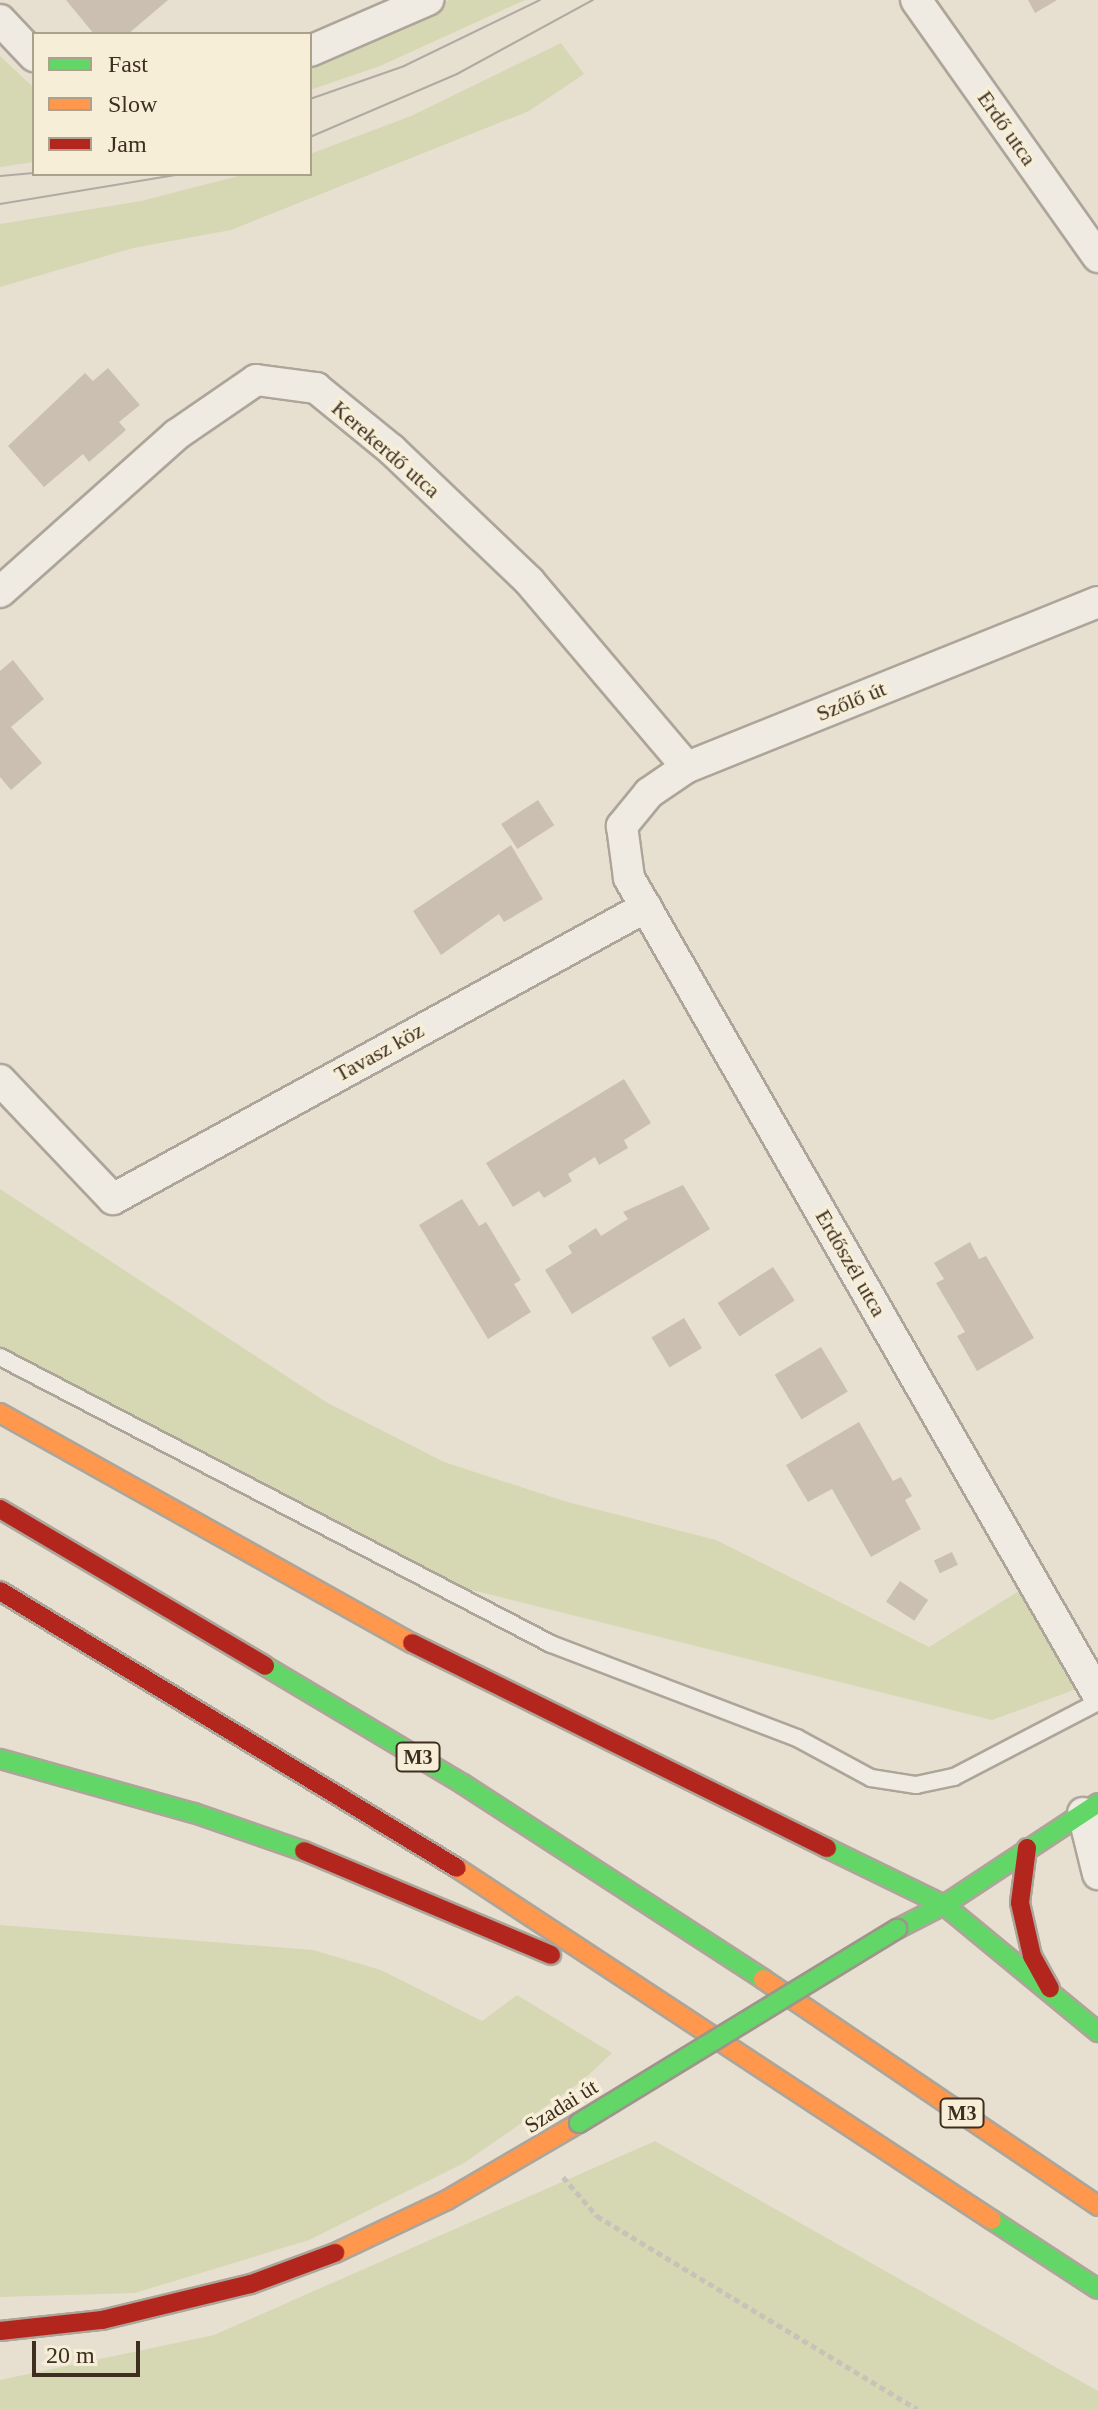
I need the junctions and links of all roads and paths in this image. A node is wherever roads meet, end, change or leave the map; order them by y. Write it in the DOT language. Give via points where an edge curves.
graph roads {
  1 [pos="428,0"];
  2 [pos="916,0"];
  3 [pos="0,20"];
  4 [pos="312,50"];
  5 [pos="32,54"];
  6 [pos="1098,257"];
  7 [pos="0,592"];
  8 [pos="1098,602"];
  9 [pos="687,767"];
  10 [pos="622,826"];
  11 [pos="646,907"];
  12 [pos="0,1080"];
  13 [pos="0,1357"];
  14 [pos="0,1413"];
  15 [pos="0,1509"];
  16 [pos="0,1591"];
  17 [pos="1098,1695"];
  18 [pos="1098,1702"];
  19 [pos="0,1759"];
  20 [pos="1090,1808"];
  21 [pos="1027,1848"];
  22 [pos="1098,1874"];
  23 [pos="944,1905"];
  24 [pos="657,1996"];
  25 [pos="1057,2001"];
  26 [pos="1098,2032"];
  27 [pos="539,2149"];
  28 [pos="1098,2206"];
  29 [pos="1098,2289"];
  30 [pos="0,2331"];
  31 [pos="917,2409"];
  1 -- 4 [label="street"];
  2 -- 6 [label="street, Erdő utca"];
  3 -- 5 [label="street"];
  7 -- 9 [label="street, Kerekerdő utca" via="176,435 256,380 316,388 392,450 529,581"];
  8 -- 9 [label="street, Szőlő út"];
  9 -- 10 [label="street, Szőlő út" via="649,793"];
  10 -- 11 [label="street, Erdőszél utca" via="629,878"];
  11 -- 12 [label="street, Tavasz köz" via="113,1199"];
  11 -- 17 [label="street, Erdőszél utca"];
  13 -- 18 [label="lane" via="551,1644 773,1728 871,1778 916,1785 954,1777"];
  14 -- 23 [label="main road" via="467,1674"];
  15 -- 28 [label="main road, M3" via="463,1784 826,2020"];
  16 -- 24 [label="main road" via="416,1841"];
  19 -- 24 [label="main road" via="194,1813 352,1868"];
  20 -- 21 [label="main road, Szadai út"];
  20 -- 22 [label="street"];
  21 -- 23 [label="main road, Szadai út"];
  21 -- 25 [label="main road" via="1020,1903 1032,1956"];
  23 -- 25 [label="main road"];
  23 -- 27 [label="main road, Szadai út, bridge"];
  24 -- 29 [label="main road"];
  25 -- 26 [label="main road"];
  27 -- 30 [label="main road, Szadai út" via="357,2243 251,2284 102,2320"];
  27 -- 31 [label="path" via="597,2216"];
}
